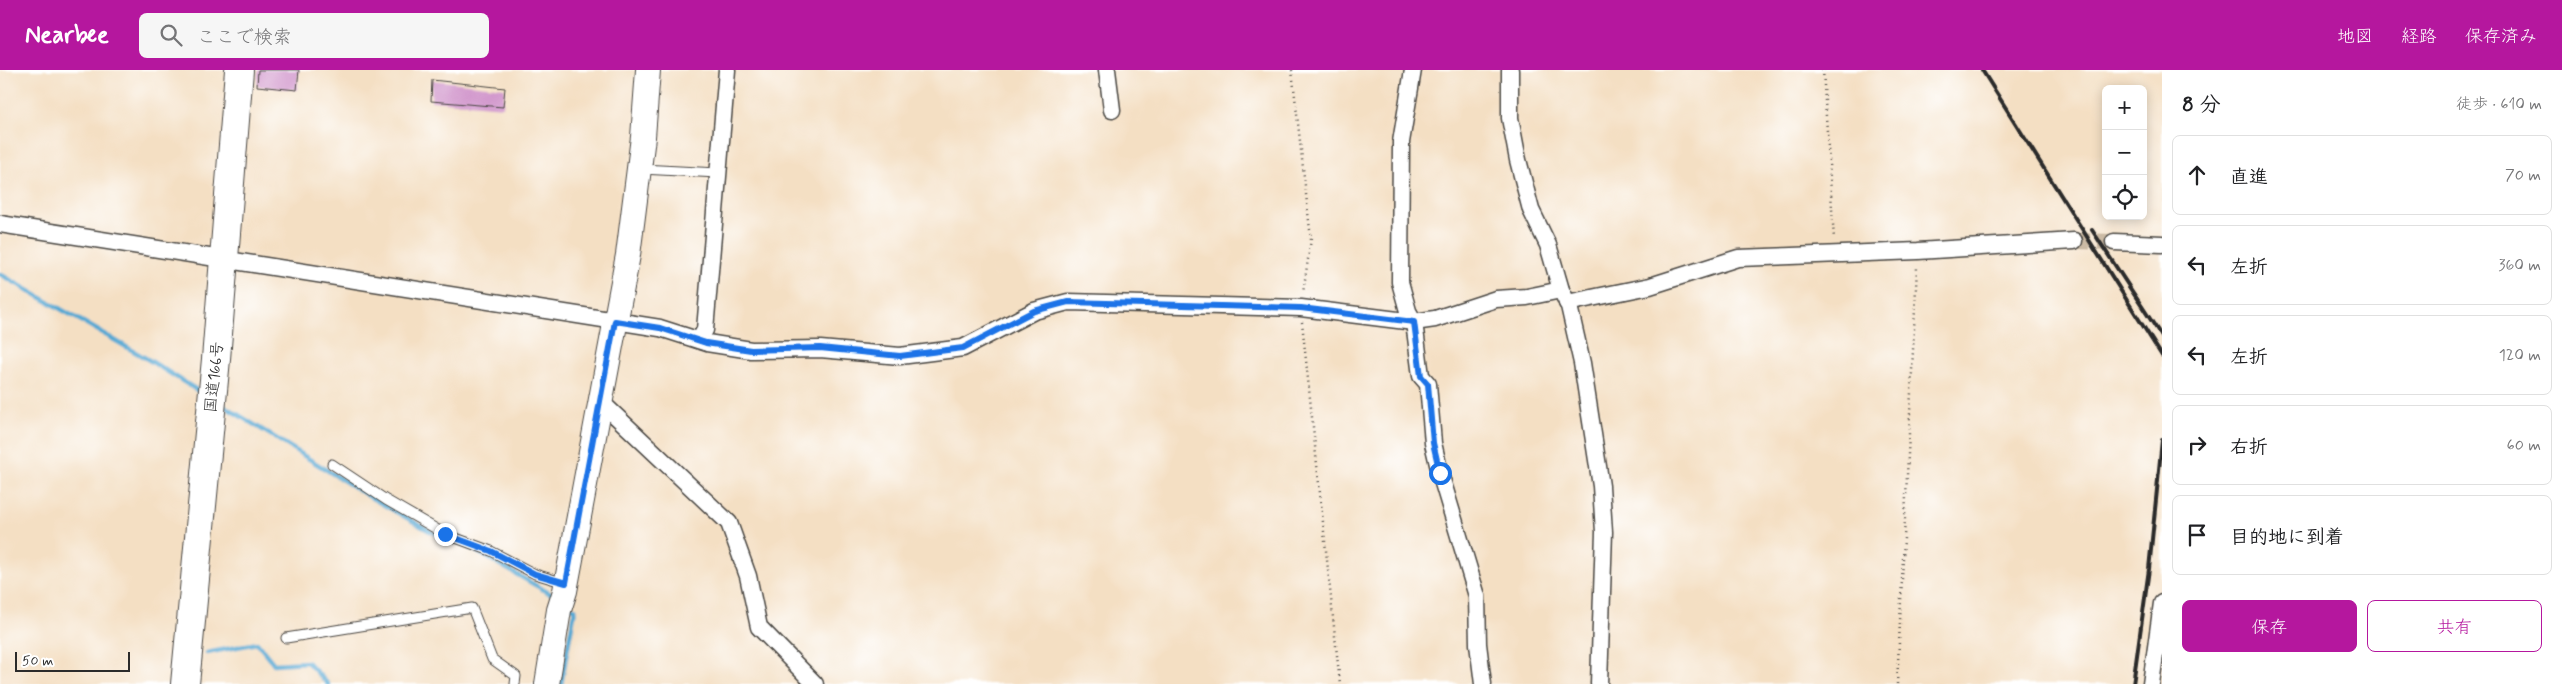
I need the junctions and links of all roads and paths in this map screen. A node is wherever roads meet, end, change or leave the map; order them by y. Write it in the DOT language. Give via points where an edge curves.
graph roads {
  1 [pos="239,70"];
  2 [pos="648,70"];
  3 [pos="727,70"];
  4 [pos="1107,70"];
  5 [pos="1292,70"];
  6 [pos="1413,70"];
  7 [pos="1510,70"];
  8 [pos="1822,70"];
  9 [pos="1112,110"];
  10 [pos="640,169"];
  11 [pos="718,174"];
  12 [pos="0,224"];
  13 [pos="2074,241"];
  14 [pos="2114,242"];
  15 [pos="2162,244"];
  16 [pos="1918,251"];
  17 [pos="1835,252"];
  18 [pos="223,260"];
  19 [pos="1564,297"];
  20 [pos="1302,303"];
  21 [pos="615,321"];
  22 [pos="1414,322"];
  23 [pos="699,340"];
  24 [pos="600,401"];
  25 [pos="332,464"];
  26 [pos="563,595"];
  27 [pos="2162,602"];
  28 [pos="286,638"];
  29 [pos="185,684"];
  30 [pos="515,684"];
  31 [pos="547,684"];
  32 [pos="814,684"];
  33 [pos="1340,684"];
  34 [pos="1483,684"];
  35 [pos="1598,684"];
  36 [pos="1897,684"];
  37 [pos="2151,684"];
  1 -- 18 [label="highway, 国道166号"];
  2 -- 10 [label="street"];
  3 -- 11 [label="street"];
  4 -- 9 [label="street"];
  5 -- 20 [label="path" via="1311,239"];
  6 -- 22 [label="street" via="1401,142 1399,196 1400,282"];
  7 -- 19 [label="street" via="1510,118 1520,168"];
  8 -- 17 [label="path"];
  10 -- 11 [label="lane"];
  10 -- 21 [label="street"];
  11 -- 23 [label="street" via="705,330"];
  12 -- 18 [label="street"];
  13 -- 16 [label="street"];
  14 -- 15 [label="street"];
  16 -- 17 [label="street"];
  16 -- 36 [label="path"];
  17 -- 19 [label="street" via="1738,258 1650,286"];
  18 -- 21 [label="street"];
  18 -- 29 [label="highway, 国道166号"];
  19 -- 22 [label="street" via="1496,299 1435,319"];
  19 -- 35 [label="street" via="1582,363 1603,510"];
  20 -- 22 [label="street"];
  20 -- 23 [label="street" via="1068,302 1034,311 963,348 900,356 820,348 751,350"];
  20 -- 33 [label="path"];
  21 -- 23 [label="street" via="660,328"];
  21 -- 24 [label="street"];
  22 -- 34 [label="street" via="1421,376 1428,384 1438,466 1477,596"];
  24 -- 26 [label="street"];
  24 -- 32 [label="street" via="729,523 748,576 759,627"];
  25 -- 26 [label="lane" via="445,534 491,551 535,574"];
  26 -- 31 [label="street"];
  27 -- 37 [label="street"];
  28 -- 30 [label="lane" via="472,608 492,659 516,676"];
}
